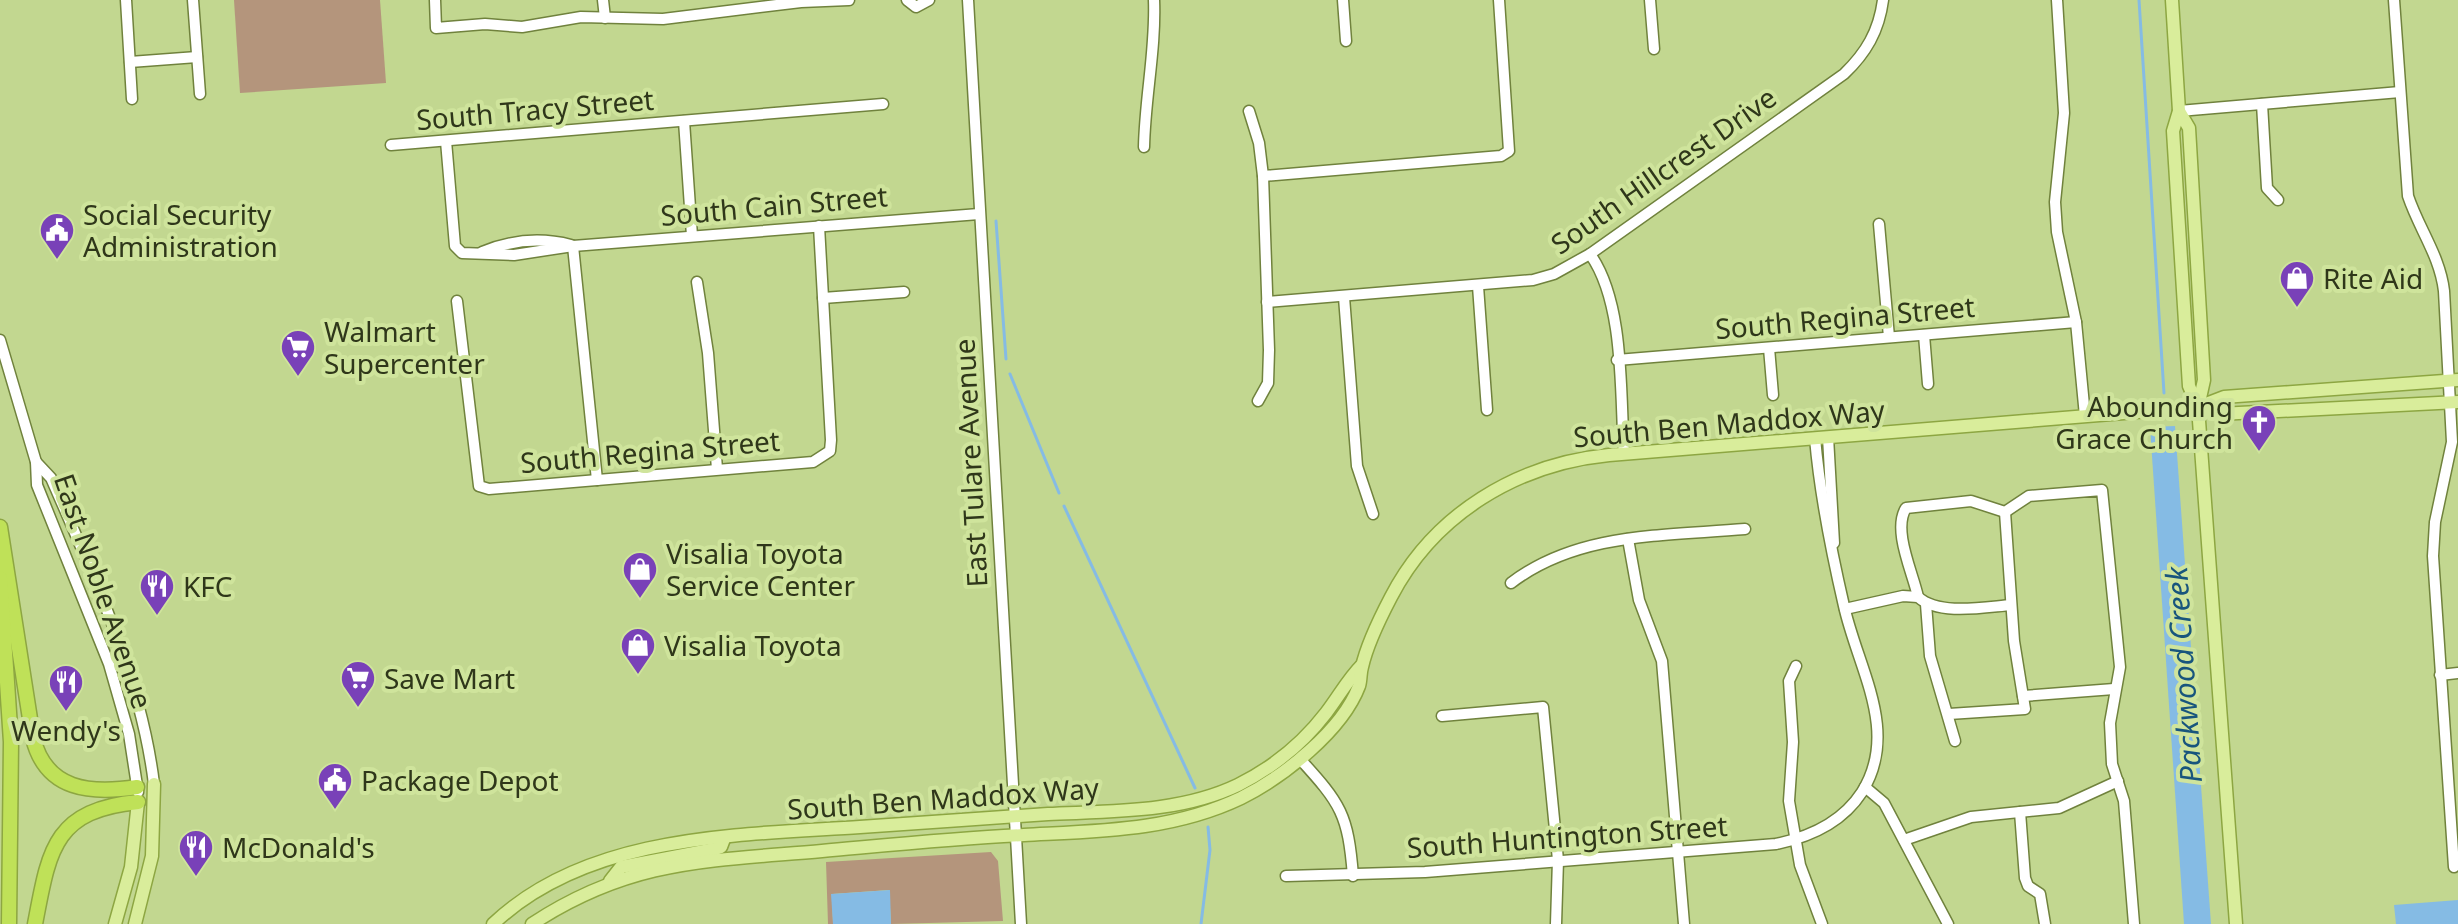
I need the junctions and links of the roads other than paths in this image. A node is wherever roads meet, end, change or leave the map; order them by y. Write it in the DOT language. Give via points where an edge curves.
graph roads {
  1 [pos="126,0"];
  2 [pos="193,0"];
  3 [pos="435,0"];
  4 [pos="603,0"];
  5 [pos="849,0"];
  6 [pos="907,0"];
  7 [pos="929,0"];
  8 [pos="968,0"];
  9 [pos="1154,0"];
  10 [pos="1343,0"];
  11 [pos="1499,0"];
  12 [pos="1650,0"];
  13 [pos="1883,0"];
  14 [pos="2057,0"];
  15 [pos="2172,0"];
  16 [pos="2394,0"];
  17 [pos="801,1"];
  18 [pos="605,18"];
  19 [pos="1346,41"];
  20 [pos="1654,49"];
  21 [pos="197,57"];
  22 [pos="130,62"];
  23 [pos="2400,92"];
  24 [pos="200,94"];
  25 [pos="132,99"];
  26 [pos="883,104"];
  27 [pos="2262,104"];
  28 [pos="1249,111"];
  29 [pos="2179,111"];
  30 [pos="684,121"];
  31 [pos="446,141"];
  32 [pos="391,145"];
  33 [pos="1144,147"];
  34 [pos="1263,176"];
  35 [pos="2278,200"];
  36 [pos="979,214"];
  37 [pos="1879,224"];
  38 [pos="819,226"];
  39 [pos="692,236"];
  40 [pos="573,246"];
  41 [pos="1590,254"];
  42 [pos="697,282"];
  43 [pos="1478,286"];
  44 [pos="904,292"];
  45 [pos="1344,297"];
  46 [pos="823,298"];
  47 [pos="457,301"];
  48 [pos="1267,302"];
  49 [pos="2076,322"];
  50 [pos="1924,335"];
  51 [pos="1889,337"];
  52 [pos="0,340"];
  53 [pos="1769,348"];
  54 [pos="1617,360"];
  55 [pos="2454,381"];
  56 [pos="1928,384"];
  57 [pos="1773,395"];
  58 [pos="1258,401"];
  59 [pos="2454,402"];
  60 [pos="2198,407"];
  61 [pos="1487,410"];
  62 [pos="2085,416"];
  63 [pos="1822,438"];
  64 [pos="1624,453"];
  65 [pos="36,462"];
  66 [pos="717,469"];
  67 [pos="597,480"];
  68 [pos="2005,512"];
  69 [pos="1373,514"];
  70 [pos="0,527"];
  71 [pos="1745,529"];
  72 [pos="1628,539"];
  73 [pos="0,578"];
  74 [pos="1511,583"];
  75 [pos="1922,600"];
  76 [pos="2011,605"];
  77 [pos="1845,609"];
  78 [pos="1362,665"];
  79 [pos="1796,666"];
  80 [pos="2458,673"];
  81 [pos="2440,675"];
  82 [pos="2114,689"];
  83 [pos="2023,696"];
  84 [pos="1949,714"];
  85 [pos="1442,716"];
  86 [pos="1955,741"];
  87 [pos="1300,759"];
  88 [pos="2118,781"];
  89 [pos="154,784"];
  90 [pos="1865,787"];
  91 [pos="138,794"];
  92 [pos="2020,812"];
  93 [pos="1014,816"];
  94 [pos="1016,835"];
  95 [pos="724,839"];
  96 [pos="1795,840"];
  97 [pos="1904,840"];
  98 [pos="1679,852"];
  99 [pos="1558,860"];
  100 [pos="2454,867"];
  101 [pos="1286,876"];
  102 [pos="1353,876"];
  103 [pos="610,881"];
  104 [pos="9,924"];
  105 [pos="35,924"];
  106 [pos="115,924"];
  107 [pos="135,924"];
  108 [pos="493,924"];
  109 [pos="532,924"];
  110 [pos="1021,924"];
  111 [pos="1556,924"];
  112 [pos="1684,924"];
  113 [pos="1822,924"];
  114 [pos="1948,924"];
  115 [pos="2045,924"];
  116 [pos="2134,924"];
  117 [pos="2236,924"];
  1 -- 22 [label="street"];
  2 -- 21 [label="street"];
  3 -- 18 [label="street" via="436,28 522,27 564,18"];
  4 -- 18 [label="street"];
  5 -- 17 [label="street"];
  6 -- 7 [label="street" via="916,7"];
  8 -- 36 [label="street, East Tulare Avenue"];
  9 -- 33 [label="street"];
  10 -- 19 [label="street"];
  11 -- 34 [label="street" via="1509,151 1501,156"];
  12 -- 20 [label="street"];
  13 -- 41 [label="street, South Hillcrest Drive" via="1871,42 1844,74"];
  14 -- 49 [label="street" via="2064,113 2055,202"];
  15 -- 29 [label="main road"];
  16 -- 23 [label="street"];
  17 -- 18 [label="street" via="663,19"];
  21 -- 22 [label="street"];
  21 -- 24 [label="street"];
  22 -- 25 [label="street"];
  23 -- 27 [label="street"];
  23 -- 55 [label="street" via="2408,196 2441,268"];
  26 -- 30 [label="street, South Tracy Street"];
  27 -- 29 [label="street"];
  27 -- 35 [label="street" via="2267,188"];
  28 -- 34 [label="street"];
  29 -- 60 [label="main road" via="2189,128 2200,284 2204,380"];
  30 -- 31 [label="street, South Tracy Street"];
  30 -- 39 [label="street"];
  31 -- 32 [label="street, South Tracy Street"];
  31 -- 40 [label="street, South Cain Street" via="458,251 480,253 543,240"];
  34 -- 48 [label="street"];
  36 -- 38 [label="street, South Cain Street"];
  36 -- 93 [label="street, East Tulare Avenue"];
  37 -- 51 [label="street"];
  38 -- 39 [label="street, South Cain Street"];
  38 -- 46 [label="street"];
  39 -- 40 [label="street, South Cain Street"];
  40 -- 67 [label="street"];
  41 -- 43 [label="street, South Hillcrest Drive" via="1533,280"];
  41 -- 54 [label="street" via="1612,302"];
  42 -- 66 [label="street"];
  43 -- 45 [label="street, South Hillcrest Drive"];
  43 -- 61 [label="street"];
  44 -- 46 [label="street"];
  45 -- 48 [label="street, South Hillcrest Drive"];
  45 -- 69 [label="street" via="1357,466"];
  46 -- 66 [label="street, South Regina Street" via="831,440 825,456 813,462"];
  47 -- 67 [label="street, South Regina Street" via="479,486"];
  48 -- 58 [label="street" via="1268,383"];
  49 -- 50 [label="street, South Regina Street"];
  49 -- 62 [label="street"];
  50 -- 51 [label="street, South Regina Street"];
  50 -- 56 [label="street"];
  51 -- 53 [label="street, South Regina Street"];
  52 -- 65 [label="street, East Noble Avenue"];
  53 -- 54 [label="street, South Regina Street"];
  53 -- 57 [label="street"];
  54 -- 64 [label="street"];
  55 -- 59 [label="street"];
  55 -- 60 [label="main road, South Ben Maddox Way" via="2224,397"];
  59 -- 60 [label="main road, South Ben Maddox Way" via="2219,414"];
  59 -- 81 [label="street" via="2451,452 2433,544"];
  60 -- 62 [label="main road, South Ben Maddox Way"];
  60 -- 117 [label="main road"];
  62 -- 63 [label="main road, South Ben Maddox Way"];
  63 -- 64 [label="main road, South Ben Maddox Way"];
  63 -- 77 [label="street" via="1822,510"];
  64 -- 78 [label="main road, South Ben Maddox Way" via="1532,471 1461,512 1406,571"];
  65 -- 89 [label="street, East Noble Avenue" via="51,478 123,657"];
  65 -- 91 [label="street, East Noble Avenue" via="37,485 119,694"];
  66 -- 67 [label="street, South Regina Street"];
  68 -- 75 [label="street" via="1971,501 1906,508 1901,516 1904,541"];
  68 -- 76 [label="street"];
  68 -- 82 [label="street" via="2029,496 2102,490 2120,667"];
  70 -- 91 [label="highway" via="40,758 55,777 75,788"];
  71 -- 72 [label="street"];
  72 -- 74 [label="street" via="1582,545"];
  72 -- 98 [label="street" via="1639,600 1662,661"];
  73 -- 104 [label="highway" via="11,752"];
  75 -- 76 [label="street" via="1970,609"];
  75 -- 77 [label="street" via="1903,596"];
  75 -- 84 [label="street" via="1930,656"];
  76 -- 83 [label="street"];
  77 -- 90 [label="street" via="1878,727 1877,762"];
  78 -- 87 [label="main road, South Ben Maddox Way" via="1352,699"];
  78 -- 93 [label="main road, South Ben Maddox Way" via="1299,743 1228,790 1159,807"];
  79 -- 96 [label="street" via="1789,681 1789,801"];
  80 -- 81 [label="street"];
  81 -- 100 [label="street"];
  82 -- 83 [label="street"];
  82 -- 88 [label="street" via="2110,723"];
  83 -- 84 [label="street" via="2025,709"];
  84 -- 86 [label="street"];
  85 -- 99 [label="street" via="1543,707"];
  87 -- 94 [label="main road, South Ben Maddox Way" via="1245,796 1173,822"];
  87 -- 102 [label="street" via="1340,805 1349,827"];
  88 -- 92 [label="street" via="2059,808"];
  88 -- 116 [label="street"];
  89 -- 107 [label="main road, East Noble Avenue" via="152,856"];
  90 -- 96 [label="street, South Huntington Street" via="1844,814"];
  90 -- 97 [label="street" via="1884,803"];
  91 -- 105 [label="highway" via="96,809 62,834 47,862"];
  91 -- 106 [label="main road, East Noble Avenue" via="133,857"];
  92 -- 97 [label="street" via="1971,817"];
  92 -- 115 [label="street" via="2025,878 2040,894"];
  93 -- 94 [label="street, East Tulare Avenue"];
  93 -- 95 [label="main road, South Ben Maddox Way"];
  94 -- 103 [label="main road, South Ben Maddox Way" via="676,864"];
  94 -- 110 [label="street, East Tulare Avenue"];
  95 -- 103 [label="main road" via="715,849 621,867"];
  95 -- 108 [label="main road, South Ben Maddox Way" via="649,849 584,868"];
  96 -- 98 [label="street, South Huntington Street"];
  96 -- 113 [label="street"];
  97 -- 114 [label="street"];
  98 -- 99 [label="street, South Huntington Street"];
  98 -- 112 [label="street"];
  99 -- 102 [label="street, South Huntington Street"];
  99 -- 111 [label="street"];
  101 -- 102 [label="street, South Huntington Street"];
  103 -- 109 [label="main road, South Ben Maddox Way"];
}
